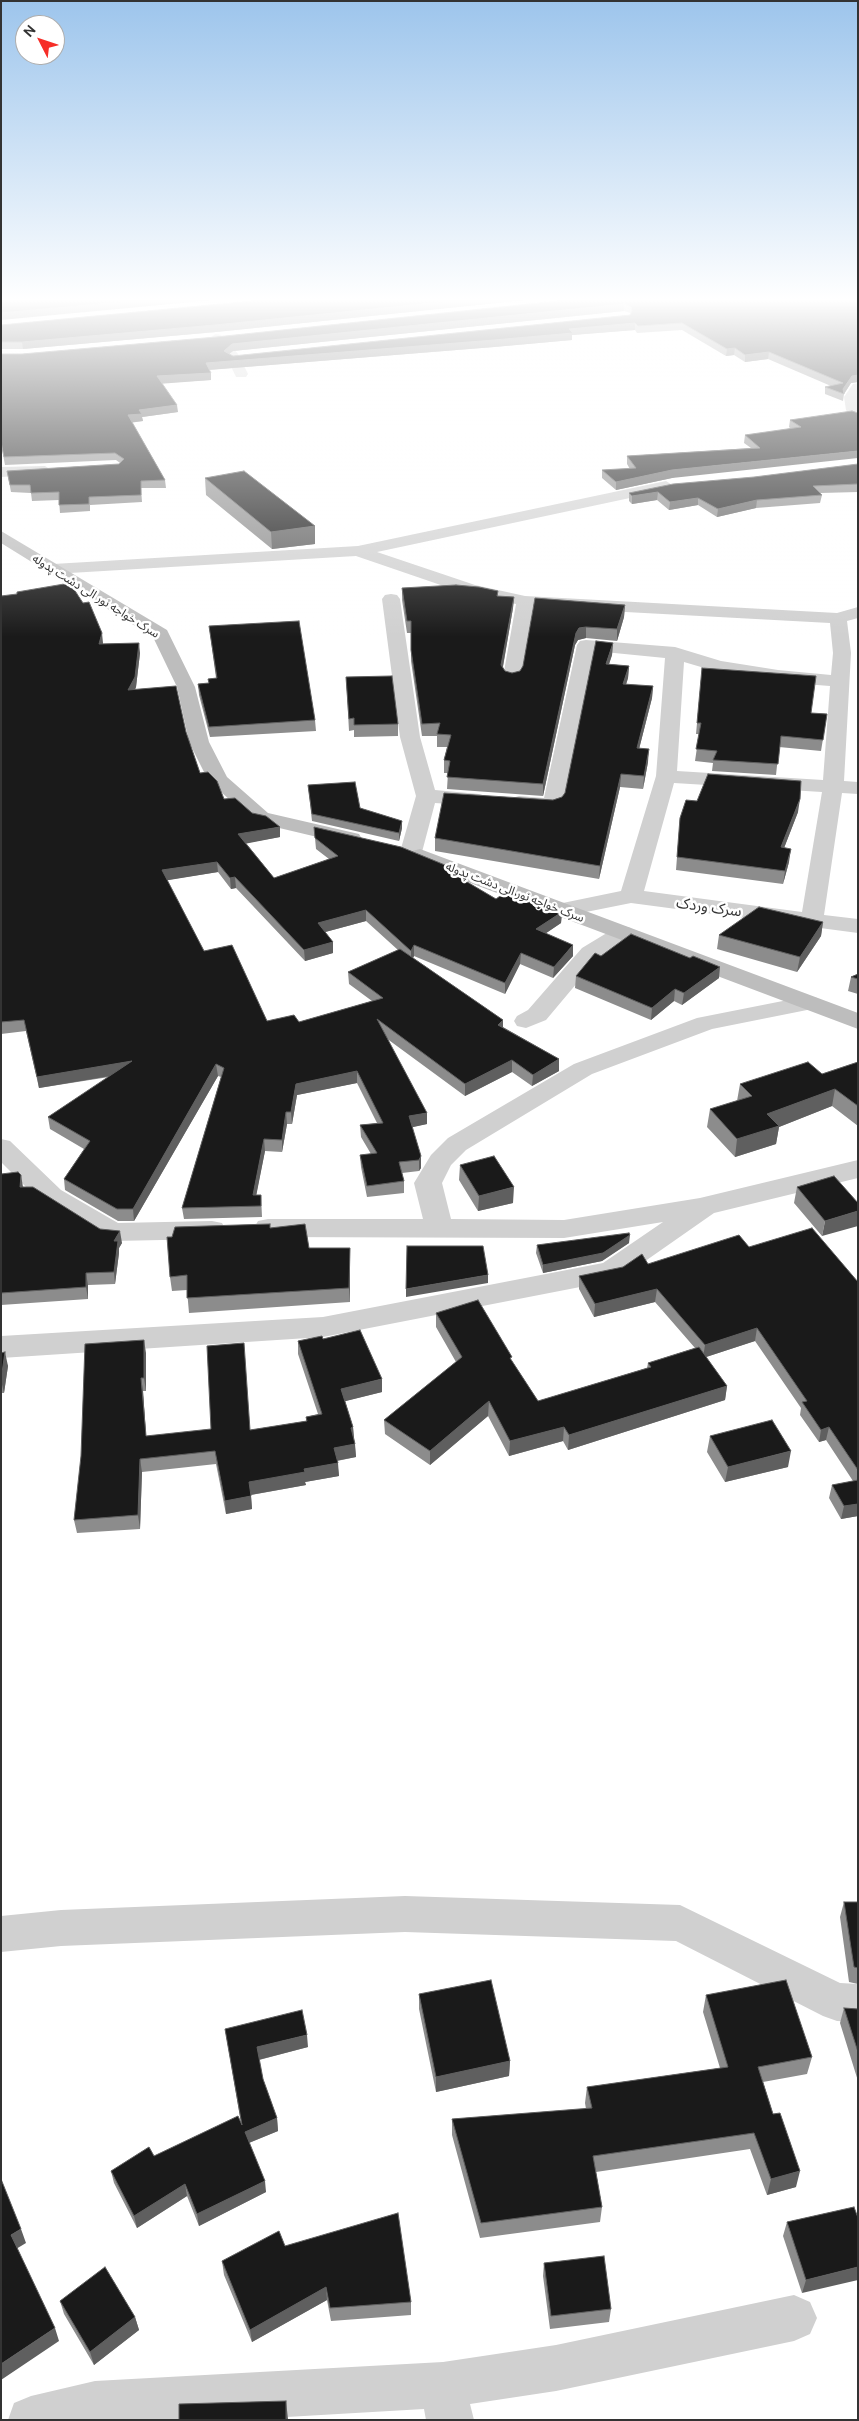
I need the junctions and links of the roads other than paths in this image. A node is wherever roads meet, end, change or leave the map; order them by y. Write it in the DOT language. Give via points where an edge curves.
graph roads {
  1 [pos="58,470"];
  2 [pos="1,472"];
  3 [pos="681,484"];
  4 [pos="1,536"];
  5 [pos="357,551"];
  6 [pos="53,569"];
  7 [pos="392,599"];
  8 [pos="525,601"];
  9 [pos="848,615"];
  10 [pos="675,652"];
  11 [pos="512,677"];
  12 [pos="845,690"];
  13 [pos="666,776"];
  14 [pos="833,786"];
  15 [pos="858,788"];
  16 [pos="426,796"];
  17 [pos="392,848"];
  18 [pos="630,896"];
  19 [pos="561,910"];
  20 [pos="812,921"];
  21 [pos="858,926"];
  22 [pos="623,933"];
  23 [pos="808,1003"];
  24 [pos="526,1021"];
  25 [pos="858,1022"];
  26 [pos="1,1147"];
  27 [pos="858,1169"];
  28 [pos="705,1206"];
  29 [pos="438,1229"];
  30 [pos="1,1347"];
  31 [pos="1,1934"];
  32 [pos="858,2003"];
  33 [pos="794,2318"];
  34 [pos="446,2402"];
  35 [pos="31,2420"];
  1 -- 2 [label="street"];
  3 -- 5 [label="street"];
  4 -- 6 [label="main road, سرک خواجه نور الی دشت پدوله"];
  5 -- 6 [label="street"];
  5 -- 8 [label="street" via="470,589"];
  6 -- 17 [label="main road, سرک خواجه نور الی دشت پدوله" via="161,634 186,687 199,742 218,780 261,818"];
  7 -- 16 [label="street" via="410,737"];
  8 -- 9 [label="street"];
  8 -- 11 [label="street"];
  9 -- 12 [label="street" via="842,653"];
  10 -- 12 [label="street" via="718,666"];
  10 -- 13 [label="street"];
  10 -- 16 [label="street" via="586,645 553,805"];
  12 -- 14 [label="street"];
  13 -- 14 [label="street"];
  13 -- 18 [label="street"];
  14 -- 15 [label="street"];
  14 -- 20 [label="street"];
  16 -- 17 [label="street"];
  17 -- 19 [label="main road, سرک خواجه نور الی دشت پدوله"];
  18 -- 19 [label="street, سرک وردک"];
  18 -- 20 [label="street, سرک وردک"];
  19 -- 22 [label="main road, سرک خواجه نور الی دشت پدوله"];
  20 -- 21 [label="street, سرک وردک"];
  22 -- 23 [label="main road, سرک خواجه نور الی دشت پدوله"];
  22 -- 24 [label="street" via="590,953 537,1014"];
  23 -- 25 [label="main road, سرک خواجه نور الی دشت پدوله"];
  23 -- 29 [label="street" via="706,1023 583,1069 457,1144 440,1161 428,1183"];
  26 -- 29 [label="street" via="51,1196 113,1232 312,1227"];
  27 -- 28 [label="street"];
  28 -- 29 [label="street" via="564,1229"];
  28 -- 30 [label="street" via="611,1271 323,1328"];
  31 -- 32 [label="street" via="61,1928 405,1914 680,1923 837,2002"];
  33 -- 34 [label="street" via="556,2368"];
  34 -- 35 [label="street" via="95,2404"];
}
